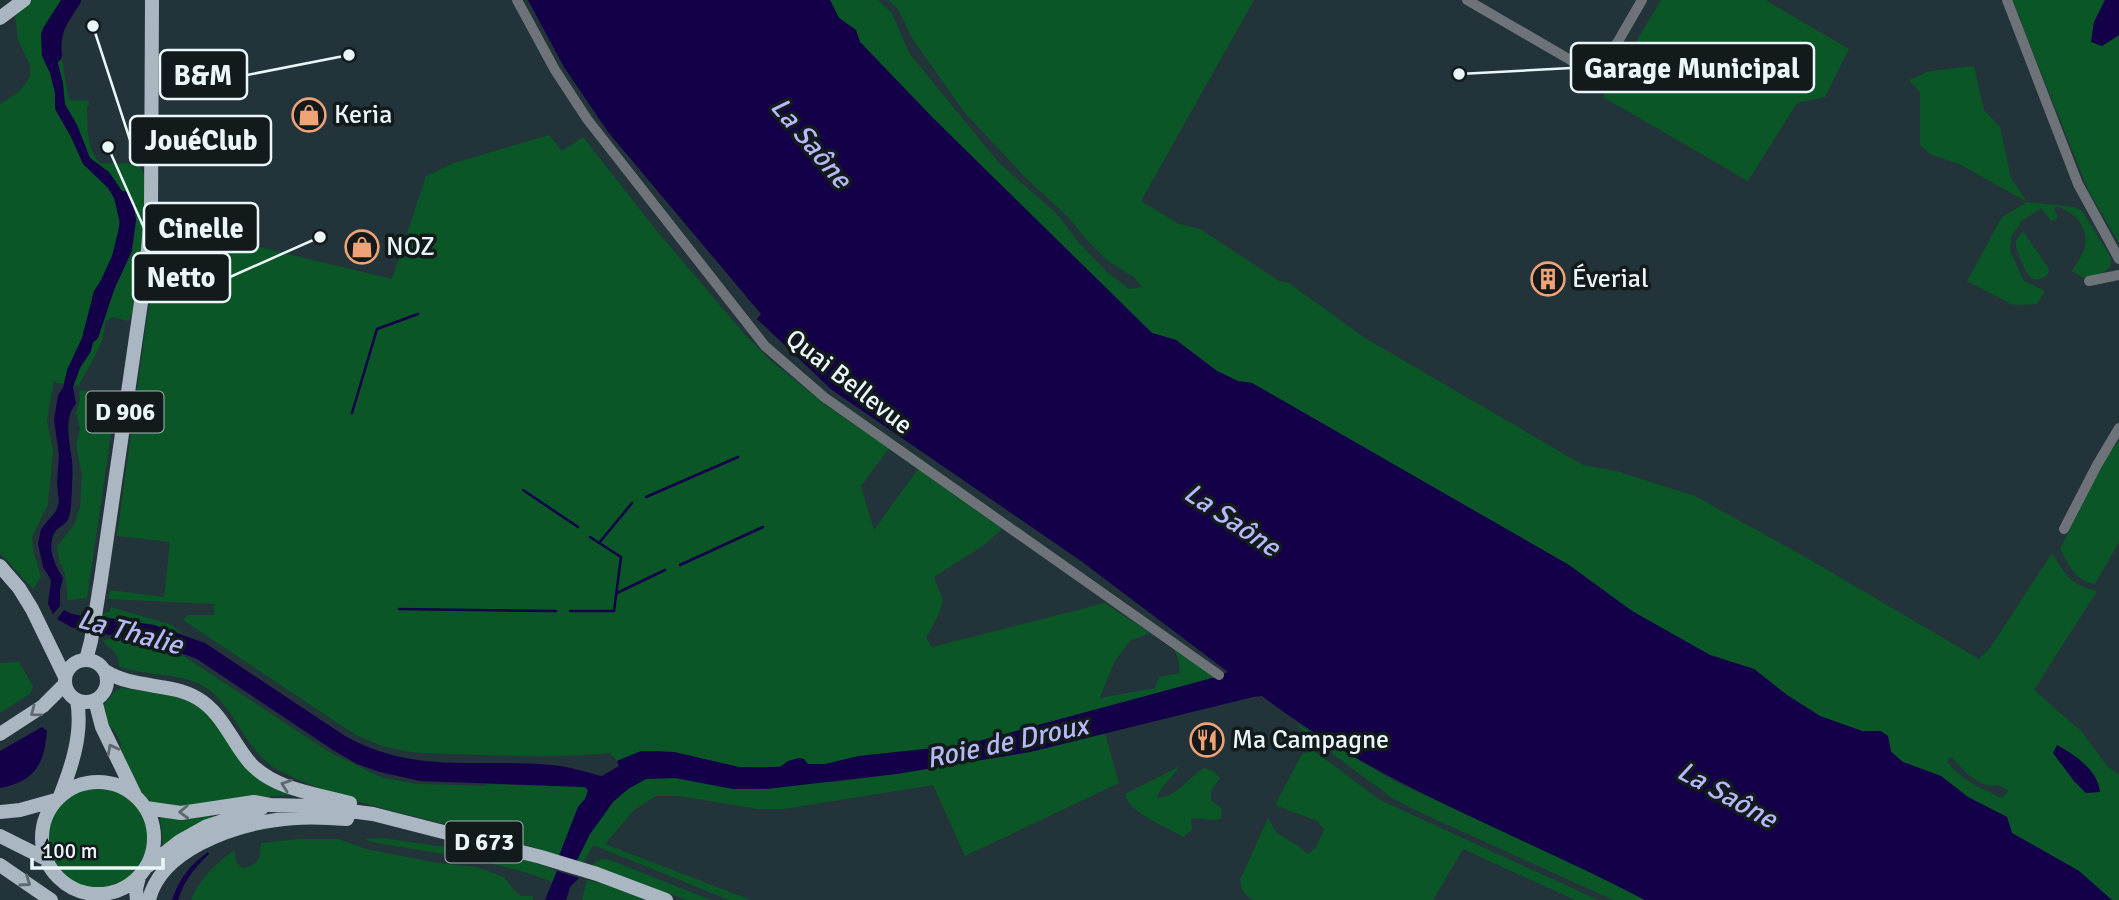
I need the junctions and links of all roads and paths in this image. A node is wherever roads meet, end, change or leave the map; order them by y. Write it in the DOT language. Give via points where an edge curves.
graph roads {
  1 [pos="24,0"];
  2 [pos="152,0"];
  3 [pos="517,0"];
  4 [pos="1466,0"];
  5 [pos="1642,0"];
  6 [pos="2007,0"];
  7 [pos="0,18"];
  8 [pos="2119,259"];
  9 [pos="2119,275"];
  10 [pos="2089,281"];
  11 [pos="2119,428"];
  12 [pos="2064,528"];
  13 [pos="0,566"];
  14 [pos="48,641"];
  15 [pos="90,663"];
  16 [pos="1219,675"];
  17 [pos="65,680"];
  18 [pos="77,700"];
  19 [pos="95,700"];
  20 [pos="0,734"];
  21 [pos="135,795"];
  22 [pos="58,798"];
  23 [pos="270,804"];
  24 [pos="146,808"];
  25 [pos="0,812"];
  26 [pos="373,814"];
  27 [pos="428,827"];
  28 [pos="0,836"];
  29 [pos="46,859"];
  30 [pos="0,865"];
  31 [pos="143,871"];
  32 [pos="64,883"];
  33 [pos="51,900"];
  34 [pos="77,900"];
  35 [pos="136,900"];
  36 [pos="149,900"];
  37 [pos="666,900"];
  1 -- 7 [label="main road"];
  2 -- 15 [label="main road, D 906" via="147,261"];
  3 -- 16 [label="street, Quai Bellevue" via="587,119 765,346 824,397"];
  4 -- 5 [label="street" via="1598,76"];
  6 -- 8 [label="street" via="2078,184"];
  9 -- 10 [label="street"];
  11 -- 12 [label="street"];
  13 -- 14 [label="main road" via="25,597"];
  14 -- 15 [label="main road" via="64,655"];
  14 -- 17 [label="main road"];
  15 -- 17 [label="main road" via="69,668"];
  15 -- 19 [label="main road" via="107,676 104,692"];
  26 -- 15 [label="main road, one-way" via="261,773 200,699 122,680"];
  17 -- 18 [label="main road"];
  17 -- 20 [label="main road, one-way" via="43,706"];
  18 -- 19 [label="main road"];
  18 -- 22 [label="main road" via="73,760"];
  21 -- 19 [label="main road, one-way" via="102,727"];
  21 -- 22 [label="main road" via="103,782 80,784"];
  21 -- 24 [label="main road"];
  22 -- 25 [label="main road"];
  22 -- 29 [label="main road" via="44,822"];
  23 -- 24 [label="main road, D 673, one-way" via="254,802 181,813"];
  23 -- 26 [label="main road, D 673"];
  23 -- 31 [label="main road, D 673" via="205,827"];
  24 -- 31 [label="main road" via="154,831 152,855"];
  26 -- 27 [label="main road, D 673"];
  27 -- 36 [label="main road" via="331,818 252,824 187,851 159,875"];
  27 -- 37 [label="main road, D 673" via="597,874"];
  28 -- 29 [label="main road"];
  29 -- 32 [label="main road"];
  30 -- 33 [label="main road, one-way"];
  31 -- 32 [label="main road" via="130,885 109,893 85,893"];
  31 -- 35 [label="main road"];
  32 -- 34 [label="main road"];
}
